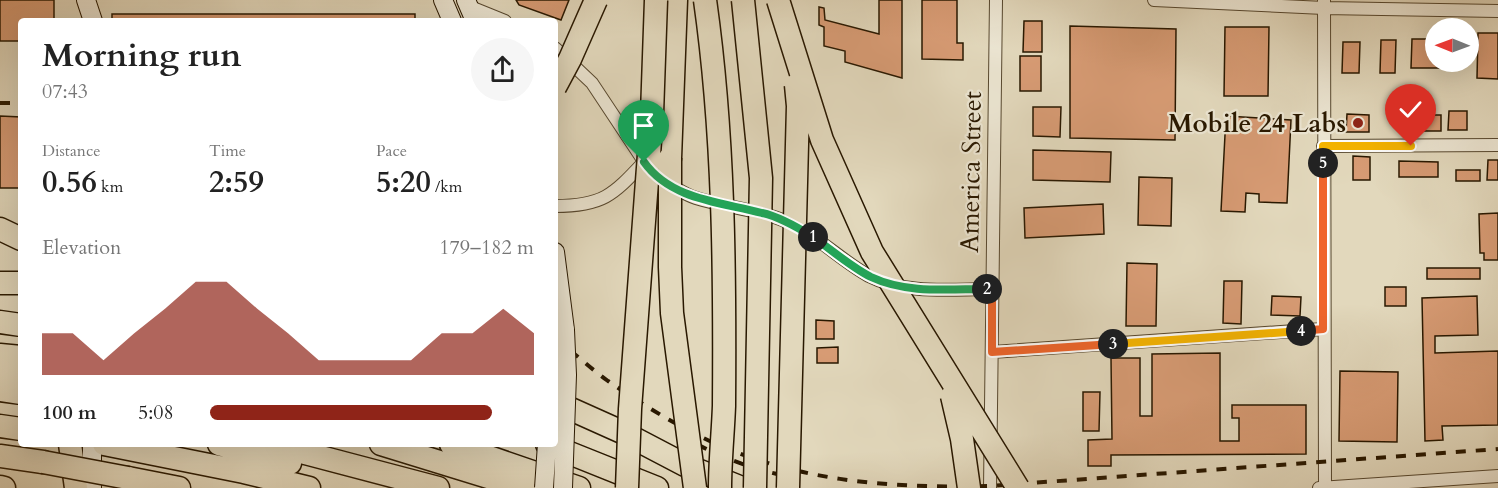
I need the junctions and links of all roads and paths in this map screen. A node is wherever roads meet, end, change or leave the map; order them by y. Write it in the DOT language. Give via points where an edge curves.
graph roads {
  1 [pos="85,0"];
  2 [pos="443,0"];
  3 [pos="596,0"];
  4 [pos="656,0"];
  5 [pos="676,0"];
  6 [pos="705,0"];
  7 [pos="743,0"];
  8 [pos="778,0"];
  9 [pos="790,0"];
  10 [pos="996,0"];
  11 [pos="1154,0"];
  12 [pos="1324,4"];
  13 [pos="470,9"];
  14 [pos="1498,11"];
  15 [pos="79,18"];
  16 [pos="92,18"];
  17 [pos="451,18"];
  18 [pos="496,18"];
  19 [pos="558,51"];
  20 [pos="558,81"];
  21 [pos="1498,145"];
  22 [pos="1323,146"];
  23 [pos="644,162"];
  24 [pos="558,206"];
  25 [pos="18,225"];
  26 [pos="0,227"];
  27 [pos="18,237"];
  28 [pos="558,273"];
  29 [pos="18,283"];
  30 [pos="0,284"];
  31 [pos="992,289"];
  32 [pos="18,317"];
  33 [pos="0,320"];
  34 [pos="18,324"];
  35 [pos="1323,329"];
  36 [pos="992,352"];
  37 [pos="0,355"];
  38 [pos="18,357"];
  39 [pos="0,370"];
  40 [pos="561,372"];
  41 [pos="18,373"];
  42 [pos="947,377"];
  43 [pos="0,390"];
  44 [pos="18,393"];
  45 [pos="558,403"];
  46 [pos="0,426"];
  47 [pos="18,429"];
  48 [pos="70,447"];
  49 [pos="92,447"];
  50 [pos="121,447"];
  51 [pos="230,447"];
  52 [pos="282,447"];
  53 [pos="391,447"];
  54 [pos="460,447"];
  55 [pos="547,447"];
  56 [pos="554,447"];
  57 [pos="0,456"];
  58 [pos="1498,476"];
  59 [pos="76,488"];
  60 [pos="92,488"];
  61 [pos="179,488"];
  62 [pos="309,488"];
  63 [pos="383,488"];
  64 [pos="438,488"];
  65 [pos="524,488"];
  66 [pos="544,488"];
  67 [pos="563,488"];
  68 [pos="579,488"];
  69 [pos="627,488"];
  70 [pos="657,488"];
  71 [pos="695,488"];
  72 [pos="720,488"];
  73 [pos="742,488"];
  74 [pos="755,488"];
  75 [pos="788,488"];
  76 [pos="969,488"];
  77 [pos="990,488"];
  78 [pos="1017,488"];
  79 [pos="1319,488"];
  80 [pos="1325,488"];
  1 -- 15 [label="main road"];
  1 -- 16 [label="main road"];
  2 -- 17 [label="main road"];
  3 -- 20 [label="highway, bridge"];
  4 -- 69 [label="highway, bridge"];
  5 -- 71 [label="highway, bridge" via="670,267 672,313"];
  6 -- 72 [label="highway, bridge" via="722,183 724,408"];
  7 -- 74 [label="highway, bridge" via="761,178"];
  8 -- 42 [label="highway, bridge" via="831,161 872,252"];
  9 -- 75 [label="highway, bridge" via="798,106"];
  10 -- 31 [label="street, America Street"];
  11 -- 12 [label="street"];
  12 -- 14 [label="street"];
  12 -- 22 [label="street"];
  13 -- 18 [label="street"];
  19 -- 23 [label="street" via="592,83"];
  21 -- 22 [label="street"];
  22 -- 35 [label="street"];
  23 -- 24 [label="street" via="619,189 602,200"];
  23 -- 31 [label="street" via="664,181 694,198 788,222 886,283 940,290"];
  25 -- 26 [label="main road"];
  26 -- 27 [label="highway"];
  28 -- 40 [label="main road, bridge" via="562,302"];
  29 -- 30 [label="highway"];
  31 -- 36 [label="street, America Street"];
  32 -- 33 [label="highway"];
  33 -- 34 [label="highway"];
  35 -- 36 [label="street"];
  35 -- 80 [label="street"];
  36 -- 77 [label="street, America Street"];
  37 -- 38 [label="highway"];
  39 -- 41 [label="highway"];
  40 -- 67 [label="main road, bridge"];
  42 -- 76 [label="highway, bridge"];
  42 -- 78 [label="highway, bridge"];
  43 -- 44 [label="highway"];
  45 -- 73 [label="highway"];
  46 -- 47 [label="highway"];
  48 -- 59 [label="highway"];
  49 -- 60 [label="main road"];
  50 -- 62 [label="highway"];
  51 -- 63 [label="highway"];
  52 -- 64 [label="highway"];
  53 -- 65 [label="highway"];
  54 -- 68 [label="highway"];
  55 -- 66 [label="main road, bridge"];
  56 -- 70 [label="highway"];
  57 -- 61 [label="highway, bridge"];
  58 -- 80 [label="street"];
  79 -- 80 [label="street"];
}
